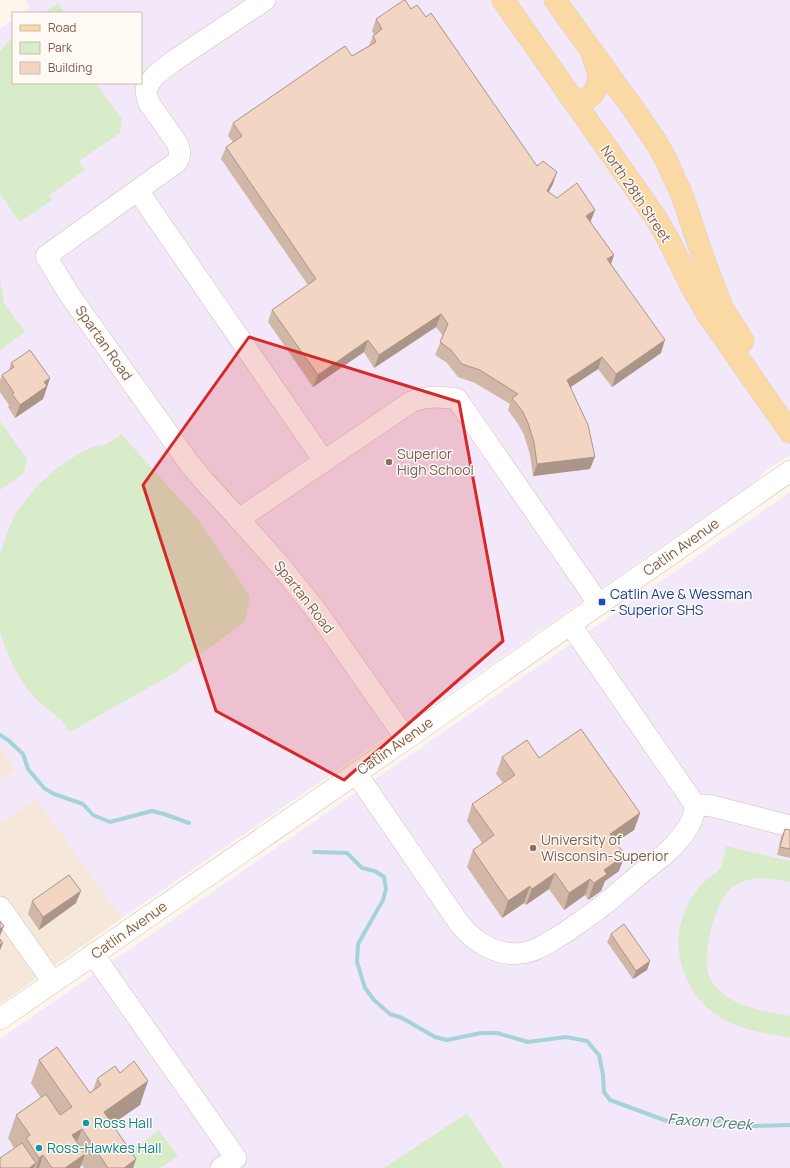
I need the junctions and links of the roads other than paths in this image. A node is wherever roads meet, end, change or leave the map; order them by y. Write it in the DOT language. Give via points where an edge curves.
graph roads {
  1 [pos="265,0"];
  2 [pos="503,0"];
  3 [pos="555,0"];
  4 [pos="587,44"];
  5 [pos="569,95"];
  6 [pos="138,190"];
  7 [pos="790,410"];
  8 [pos="790,432"];
  9 [pos="324,461"];
  10 [pos="790,471"];
  11 [pos="239,519"];
  12 [pos="599,604"];
  13 [pos="570,624"];
  14 [pos="406,739"];
  15 [pos="356,773"];
  16 [pos="695,808"];
  17 [pos="790,826"];
  18 [pos="0,907"];
  19 [pos="93,954"];
  20 [pos="53,982"];
  21 [pos="0,1019"];
  22 [pos="222,1168"];
  1 -- 6 [label="street, Spartan Road" via="172,62 150,82 146,90 149,103 178,145 180,156 175,163"];
  2 -- 5 [label="main road, North 28th Street"];
  3 -- 4 [label="main road, North 28th Street"];
  4 -- 5 [label="main road" via="598,67 598,86 585,100"];
  4 -- 7 [label="main road, North 28th Street" via="663,154 680,191 722,306"];
  5 -- 8 [label="main road, North 28th Street" via="656,218 708,315"];
  6 -- 9 [label="street"];
  6 -- 11 [label="street, Spartan Road" via="46,256 69,294 189,463"];
  9 -- 11 [label="street"];
  9 -- 12 [label="street" via="416,400 430,397 457,399"];
  10 -- 12 [label="street, Catlin Avenue"];
  11 -- 14 [label="street, Spartan Road" via="318,613"];
  12 -- 13 [label="street, Catlin Avenue"];
  13 -- 14 [label="street, Catlin Avenue"];
  13 -- 16 [label="street" via="606,663"];
  14 -- 15 [label="street, Catlin Avenue"];
  15 -- 16 [label="street" via="465,929 486,946 510,954 521,954 543,946 598,909 672,848 686,831"];
  15 -- 19 [label="street, Catlin Avenue"];
  16 -- 17 [label="street" via="703,805 712,806"];
  18 -- 20 [label="street"];
  19 -- 20 [label="street, Catlin Avenue"];
  19 -- 22 [label="street" via="236,1158"];
  20 -- 21 [label="street, Catlin Avenue"];
}
